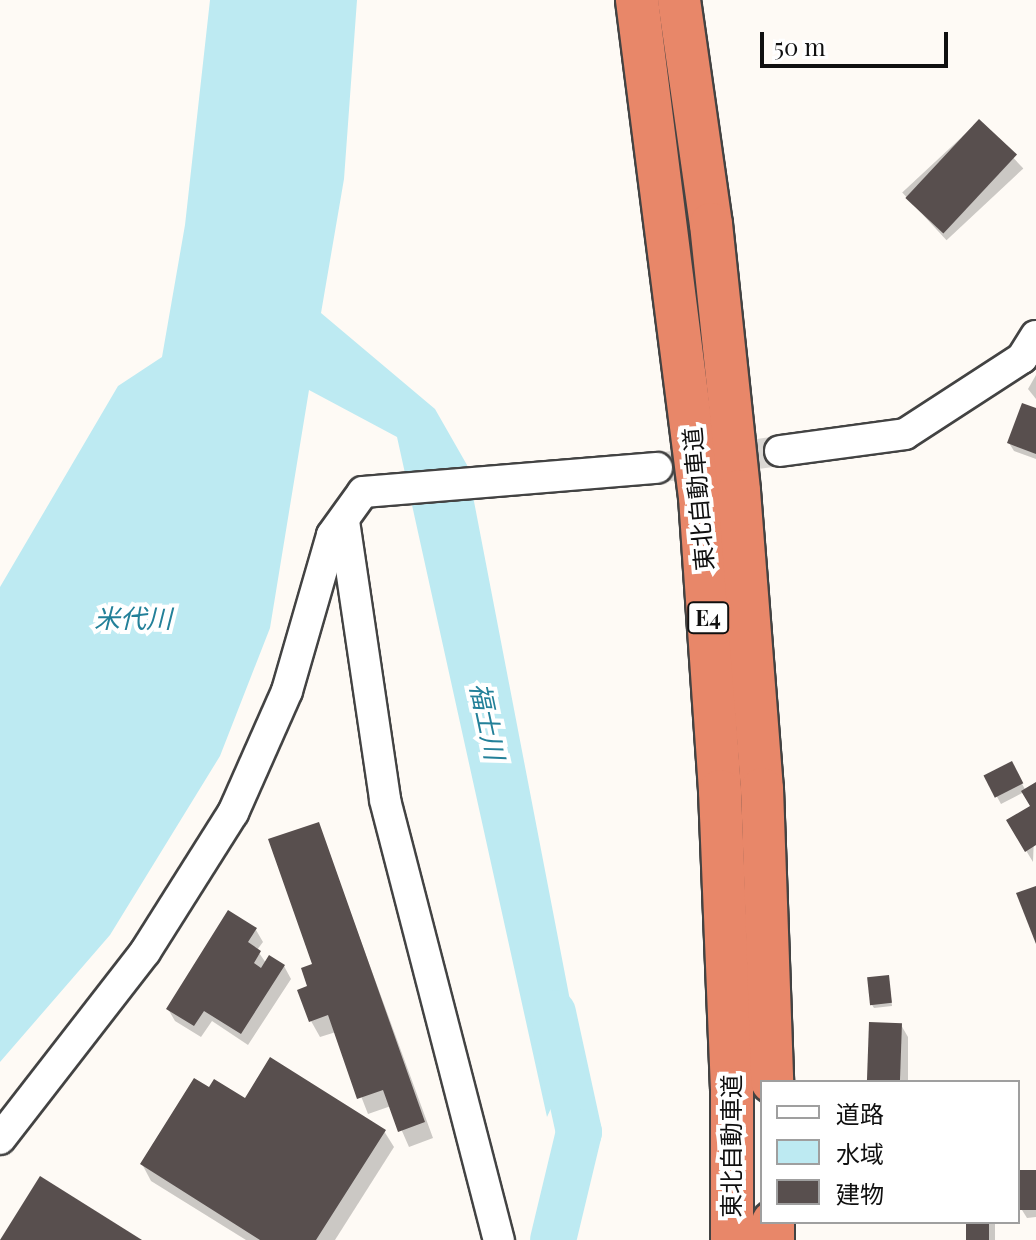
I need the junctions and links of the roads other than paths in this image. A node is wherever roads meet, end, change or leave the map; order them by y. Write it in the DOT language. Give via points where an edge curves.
graph roads {
  1 [pos="637,0"];
  2 [pos="679,0"];
  3 [pos="1036,336"];
  4 [pos="780,451"];
  5 [pos="657,468"];
  6 [pos="344,521"];
  7 [pos="772,1080"];
  8 [pos="0,1139"];
  9 [pos="499,1240"];
  10 [pos="732,1240"];
  1 -- 10 [label="highway, 東北自動車道 / E4" via="700,497 720,791 732,1089"];
  2 -- 7 [label="highway, 東北自動車道 / E4" via="711,224 739,491 762,789"];
  3 -- 4 [label="street" via="1022,358 905,434"];
  5 -- 6 [label="street" via="363,492"];
  6 -- 8 [label="street" via="332,535 287,691 233,813 145,952"];
  6 -- 9 [label="street" via="385,800"];
}
